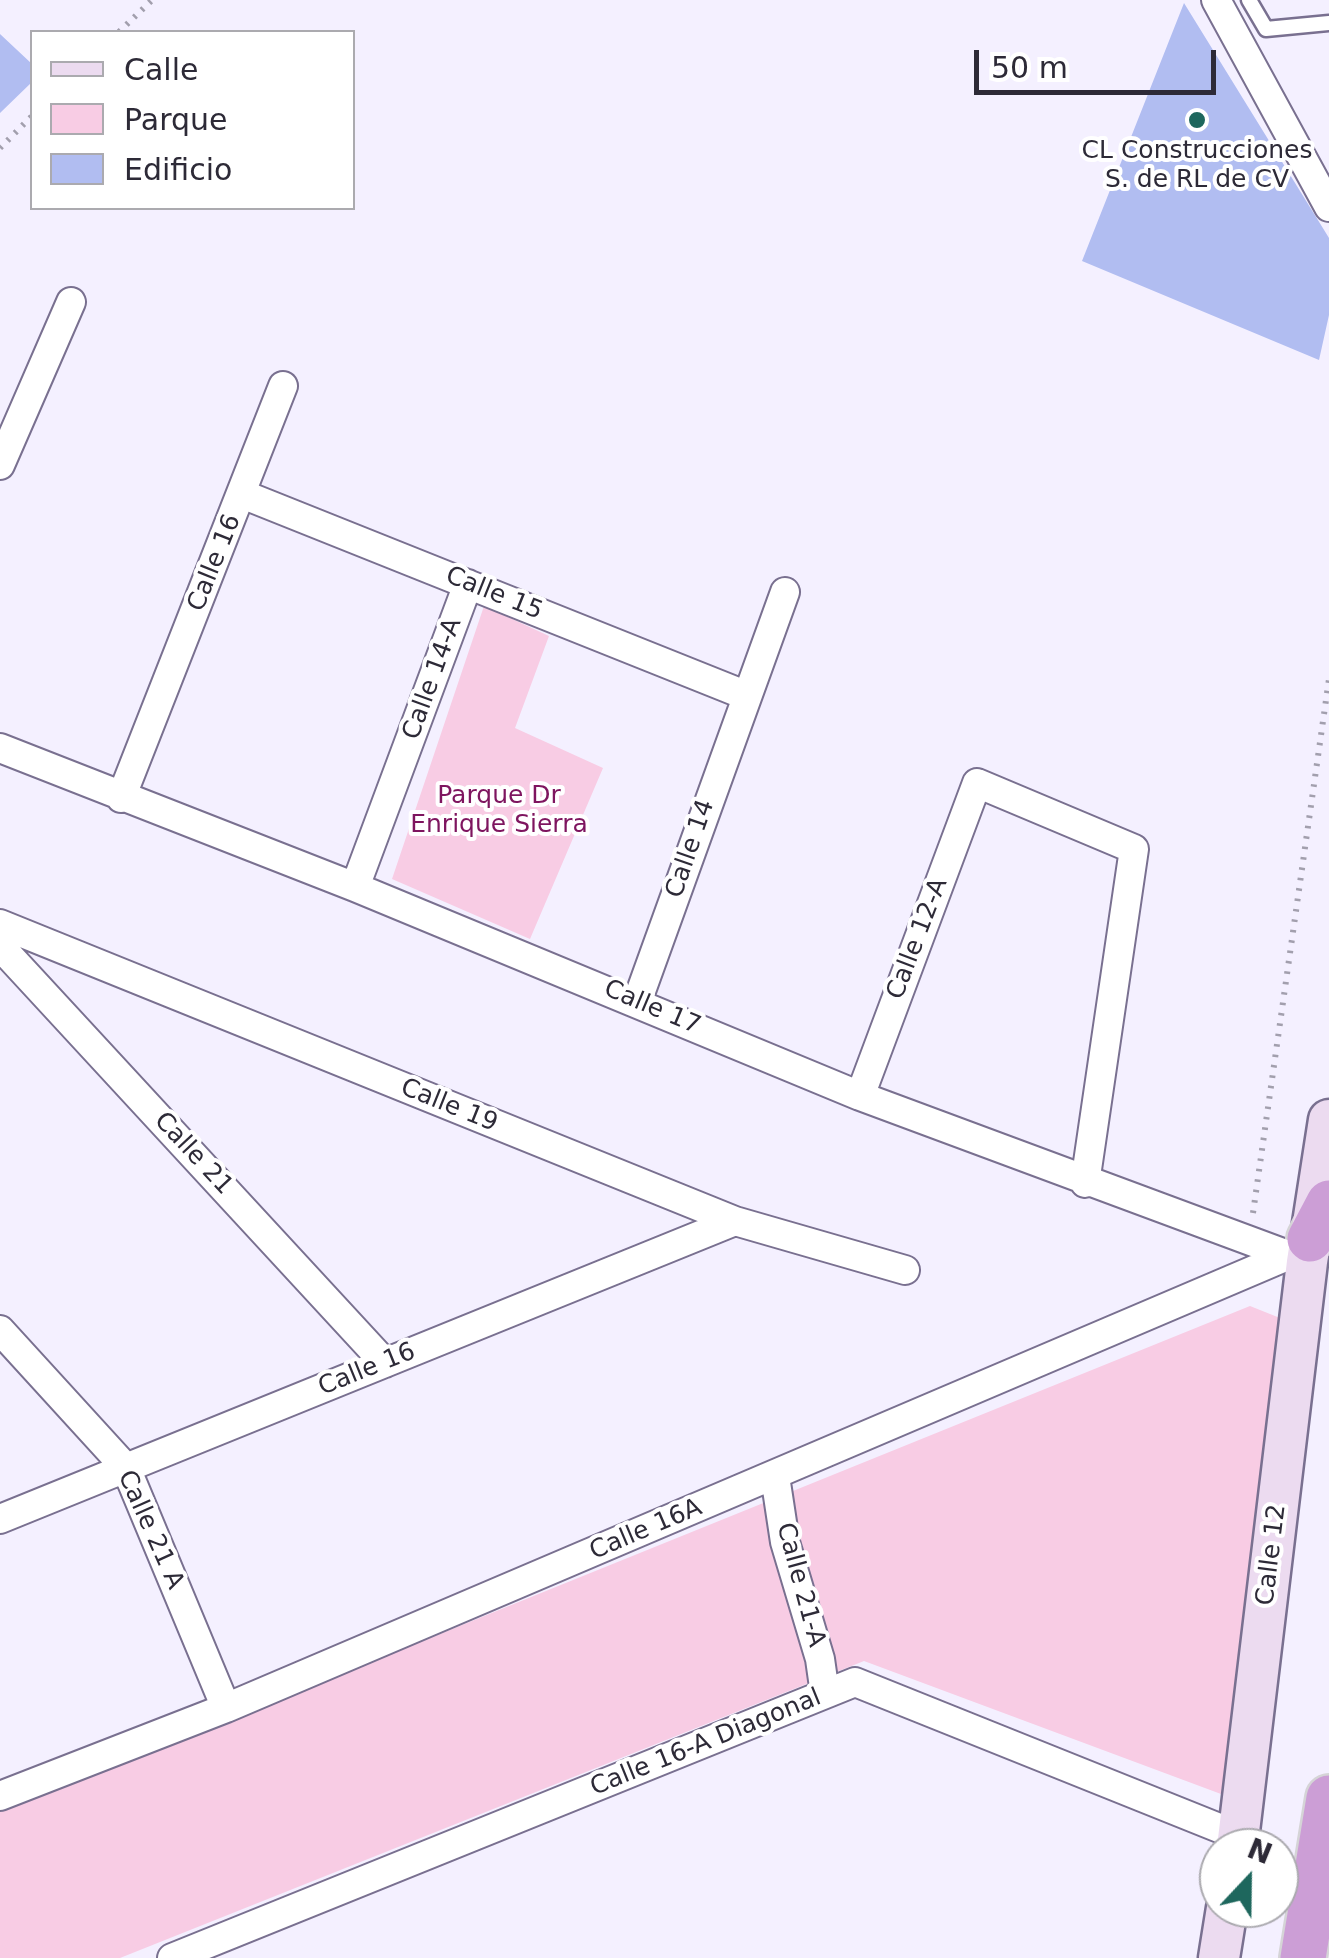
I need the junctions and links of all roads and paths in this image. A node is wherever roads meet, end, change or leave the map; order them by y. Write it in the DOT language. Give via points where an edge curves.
graph roads {
  1 [pos="152,0"];
  2 [pos="1216,0"];
  3 [pos="1249,0"];
  4 [pos="1329,23"];
  5 [pos="120,30"];
  6 [pos="30,118"];
  7 [pos="0,148"];
  8 [pos="1329,207"];
  9 [pos="71,302"];
  10 [pos="283,386"];
  11 [pos="0,465"];
  12 [pos="242,494"];
  13 [pos="468,584"];
  14 [pos="785,592"];
  15 [pos="1329,679"];
  16 [pos="745,695"];
  17 [pos="0,748"];
  18 [pos="121,798"];
  19 [pos="355,887"];
  20 [pos="0,924"];
  21 [pos="0,946"];
  22 [pos="637,1002"];
  23 [pos="860,1096"];
  24 [pos="1329,1120"];
  25 [pos="1085,1183"];
  26 [pos="735,1221"];
  27 [pos="1308,1240"];
  28 [pos="1249,1243"];
  29 [pos="905,1270"];
  30 [pos="0,1330"];
  31 [pos="386,1362"];
  32 [pos="126,1468"];
  33 [pos="775,1476"];
  34 [pos="0,1519"];
  35 [pos="826,1694"];
  36 [pos="226,1708"];
  37 [pos="0,1796"];
  38 [pos="1329,1798"];
  39 [pos="1205,1828"];
  40 [pos="1240,1828"];
  41 [pos="1224,1928"];
  42 [pos="172,1958"];
  43 [pos="1219,1958"];
  44 [pos="1303,1958"];
  1 -- 5 [label="path"];
  2 -- 8 [label="street"];
  3 -- 4 [label="lane" via="1266,29"];
  6 -- 7 [label="path"];
  9 -- 11 [label="street"];
  10 -- 12 [label="street, Calle 16"];
  12 -- 13 [label="street, Calle 15"];
  12 -- 18 [label="street, Calle 16"];
  13 -- 16 [label="street, Calle 15"];
  13 -- 19 [label="street, Calle 14-A"];
  14 -- 16 [label="street, Calle 14"];
  15 -- 28 [label="path"];
  16 -- 22 [label="street, Calle 14"];
  17 -- 18 [label="street, Calle 17"];
  18 -- 19 [label="street, Calle 17"];
  19 -- 22 [label="street, Calle 17"];
  20 -- 26 [label="street, Calle 19"];
  21 -- 31 [label="street, Calle 21"];
  22 -- 23 [label="street, Calle 17"];
  23 -- 25 [label="street, Calle 17"];
  23 -- 25 [label="street, Calle 12-A" via="977,783 1134,850"];
  24 -- 27 [label="main road, Calle 12"];
  25 -- 28 [label="street, Calle 17"];
  26 -- 29 [label="street, Calle 19"];
  26 -- 31 [label="street, Calle 16"];
  27 -- 28 [label="street, Calle 17"];
  27 -- 33 [label="street, Calle 16A"];
  27 -- 40 [label="main road, Calle 12"];
  30 -- 32 [label="street, Calle 21 A"];
  31 -- 32 [label="street, Calle 16"];
  32 -- 34 [label="street, Calle 16"];
  32 -- 36 [label="street, Calle 21 A"];
  33 -- 35 [label="street, Calle 21-A" via="785,1542"];
  33 -- 36 [label="street, Calle 16A"];
  35 -- 39 [label="street, Calle 16-A Diagonal" via="856,1682"];
  35 -- 42 [label="street, Calle 16-A Diagonal"];
  36 -- 37 [label="street, Calle 16A"];
  38 -- 44 [label="highway"];
  41 -- 43 [label="main road"];
}
